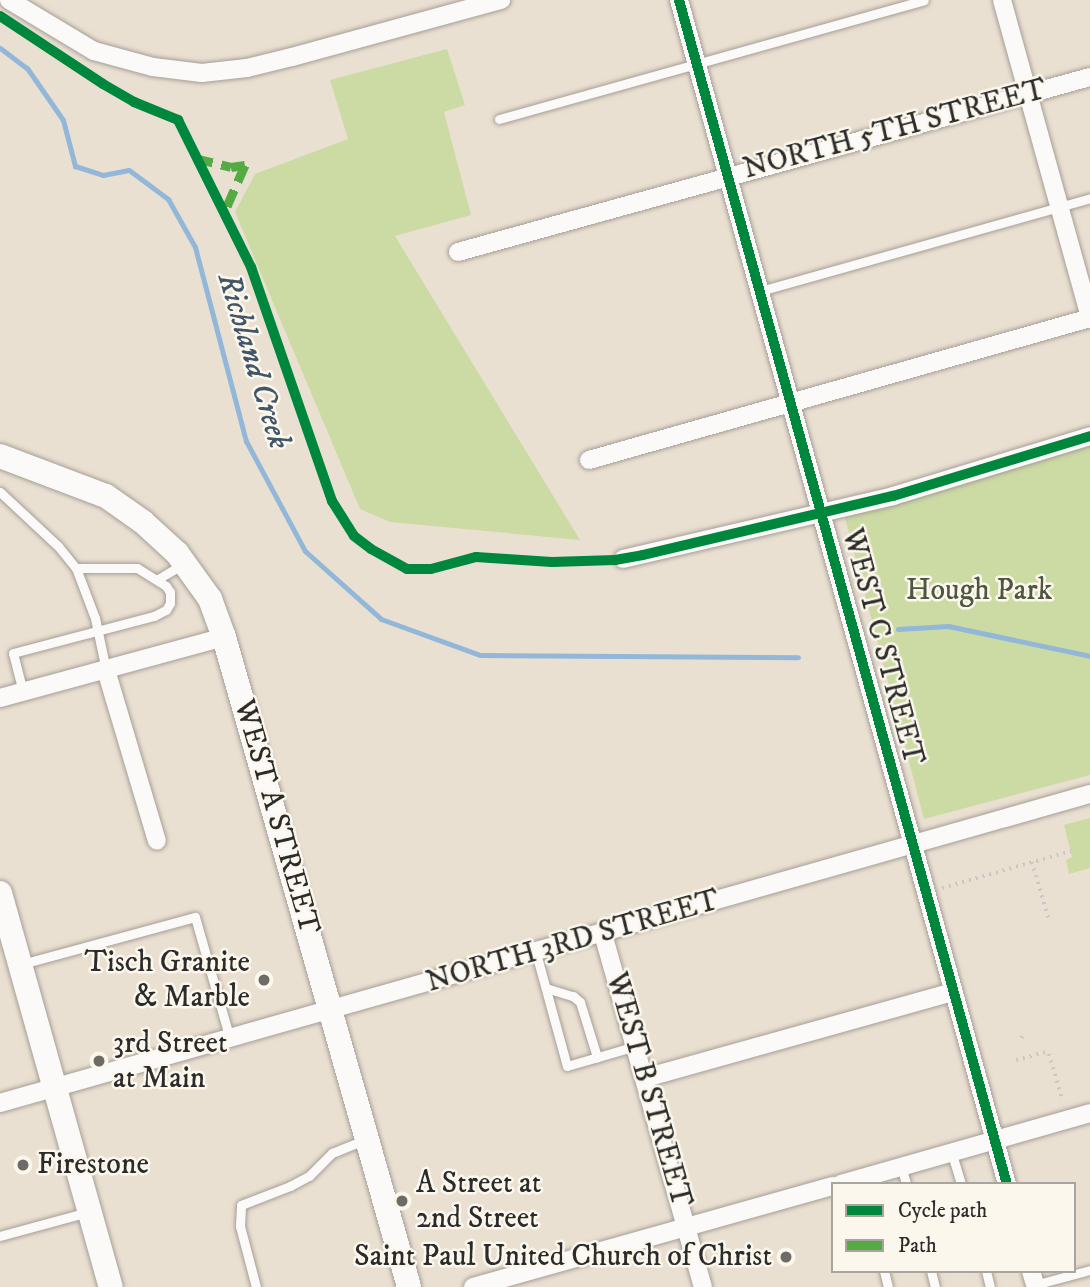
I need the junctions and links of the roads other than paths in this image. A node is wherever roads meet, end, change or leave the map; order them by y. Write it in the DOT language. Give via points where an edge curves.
graph roads {
  1 [pos="9,0"];
  2 [pos="501,0"];
  3 [pos="680,0"];
  4 [pos="924,0"];
  5 [pos="1002,0"];
  6 [pos="697,63"];
  7 [pos="1090,77"];
  8 [pos="1028,94"];
  9 [pos="499,119"];
  10 [pos="728,175"];
  11 [pos="1090,198"];
  12 [pos="1059,207"];
  13 [pos="458,252"];
  14 [pos="760,291"];
  15 [pos="1090,318"];
  16 [pos="790,401"];
  17 [pos="1090,436"];
  18 [pos="0,456"];
  19 [pos="589,460"];
  20 [pos="0,492"];
  21 [pos="821,513"];
  22 [pos="623,559"];
  23 [pos="184,563"];
  24 [pos="76,568"];
  25 [pos="158,579"];
  26 [pos="98,631"];
  27 [pos="224,637"];
  28 [pos="106,670"];
  29 [pos="23,692"];
  30 [pos="0,698"];
  31 [pos="1090,794"];
  32 [pos="157,841"];
  33 [pos="911,845"];
  34 [pos="0,892"];
  35 [pos="603,934"];
  36 [pos="7,942"];
  37 [pos="536,953"];
  38 [pos="20,964"];
  39 [pos="546,988"];
  40 [pos="953,992"];
  41 [pos="331,1011"];
  42 [pos="230,1039"];
  43 [pos="636,1046"];
  44 [pos="597,1058"];
  45 [pos="645,1078"];
  46 [pos="55,1087"];
  47 [pos="0,1103"];
  48 [pos="1090,1113"];
  49 [pos="367,1139"];
  50 [pos="994,1139"];
  51 [pos="951,1151"];
  52 [pos="903,1175"];
  53 [pos="852,1182"];
  54 [pos="960,1182"];
  55 [pos="1006,1182"];
  56 [pos="831,1187"];
  57 [pos="90,1211"];
  58 [pos="687,1229"];
  59 [pos="0,1236"];
  60 [pos="1076,1273"];
  61 [pos="1032,1282"];
  62 [pos="111,1287"];
  63 [pos="256,1287"];
  64 [pos="409,1287"];
  65 [pos="473,1287"];
  66 [pos="703,1287"];
  1 -- 2 [label="street" via="94,51 153,67 202,72 247,68"];
  3 -- 6 [label="street, WEST C STREET"];
  4 -- 6 [label="lane"];
  5 -- 8 [label="street"];
  6 -- 9 [label="lane"];
  6 -- 10 [label="street, WEST C STREET"];
  7 -- 8 [label="street, NORTH 5TH STREET"];
  8 -- 10 [label="street, NORTH 5TH STREET"];
  8 -- 12 [label="street"];
  10 -- 13 [label="street, NORTH 5TH STREET"];
  10 -- 14 [label="street, WEST C STREET"];
  11 -- 12 [label="lane"];
  12 -- 14 [label="lane"];
  12 -- 15 [label="street"];
  14 -- 16 [label="street, WEST C STREET"];
  15 -- 16 [label="street"];
  16 -- 19 [label="street"];
  16 -- 21 [label="street, WEST C STREET"];
  17 -- 21 [label="street"];
  18 -- 23 [label="main road, WEST A STREET" via="106,496 143,522"];
  20 -- 24 [label="lane"];
  21 -- 22 [label="street"];
  21 -- 33 [label="street, WEST C STREET"];
  23 -- 25 [label="lane"];
  23 -- 27 [label="main road, WEST A STREET" via="210,599"];
  24 -- 25 [label="lane" via="137,568"];
  24 -- 26 [label="lane"];
  25 -- 26 [label="lane" via="170,592 166,610"];
  26 -- 28 [label="lane"];
  26 -- 29 [label="lane" via="13,653"];
  27 -- 28 [label="street"];
  27 -- 41 [label="main road, WEST A STREET"];
  28 -- 29 [label="street"];
  28 -- 32 [label="street"];
  29 -- 30 [label="street"];
  31 -- 33 [label="street, NORTH 3RD STREET"];
  33 -- 35 [label="street, NORTH 3RD STREET"];
  33 -- 40 [label="street, WEST C STREET"];
  34 -- 36 [label="main road"];
  35 -- 37 [label="street, NORTH 3RD STREET"];
  35 -- 43 [label="street, WEST B STREET"];
  36 -- 38 [label="main road"];
  37 -- 39 [label="lane"];
  37 -- 41 [label="street, NORTH 3RD STREET"];
  38 -- 42 [label="lane" via="194,916"];
  38 -- 46 [label="main road"];
  39 -- 44 [label="lane" via="580,1002"];
  39 -- 44 [label="lane" via="568,1066"];
  40 -- 45 [label="street"];
  40 -- 50 [label="street, WEST C STREET"];
  41 -- 42 [label="street, NORTH 3RD STREET"];
  41 -- 49 [label="main road, WEST A STREET"];
  42 -- 46 [label="street, NORTH 3RD STREET"];
  43 -- 44 [label="lane"];
  43 -- 45 [label="street, WEST B STREET"];
  45 -- 58 [label="street, WEST B STREET"];
  46 -- 47 [label="street, NORTH 3RD STREET"];
  46 -- 57 [label="main road"];
  48 -- 50 [label="street"];
  49 -- 63 [label="lane" via="332,1153 309,1176 290,1186 241,1205 240,1226"];
  49 -- 64 [label="main road, WEST A STREET"];
  50 -- 51 [label="street"];
  50 -- 55 [label="street, WEST C STREET"];
  51 -- 52 [label="street"];
  51 -- 54 [label="lane"];
  52 -- 53 [label="street"];
  56 -- 58 [label="street"];
  57 -- 59 [label="lane"];
  57 -- 62 [label="main road"];
  58 -- 65 [label="street"];
  58 -- 66 [label="street, WEST B STREET"];
  60 -- 61 [label="lane"];
}
